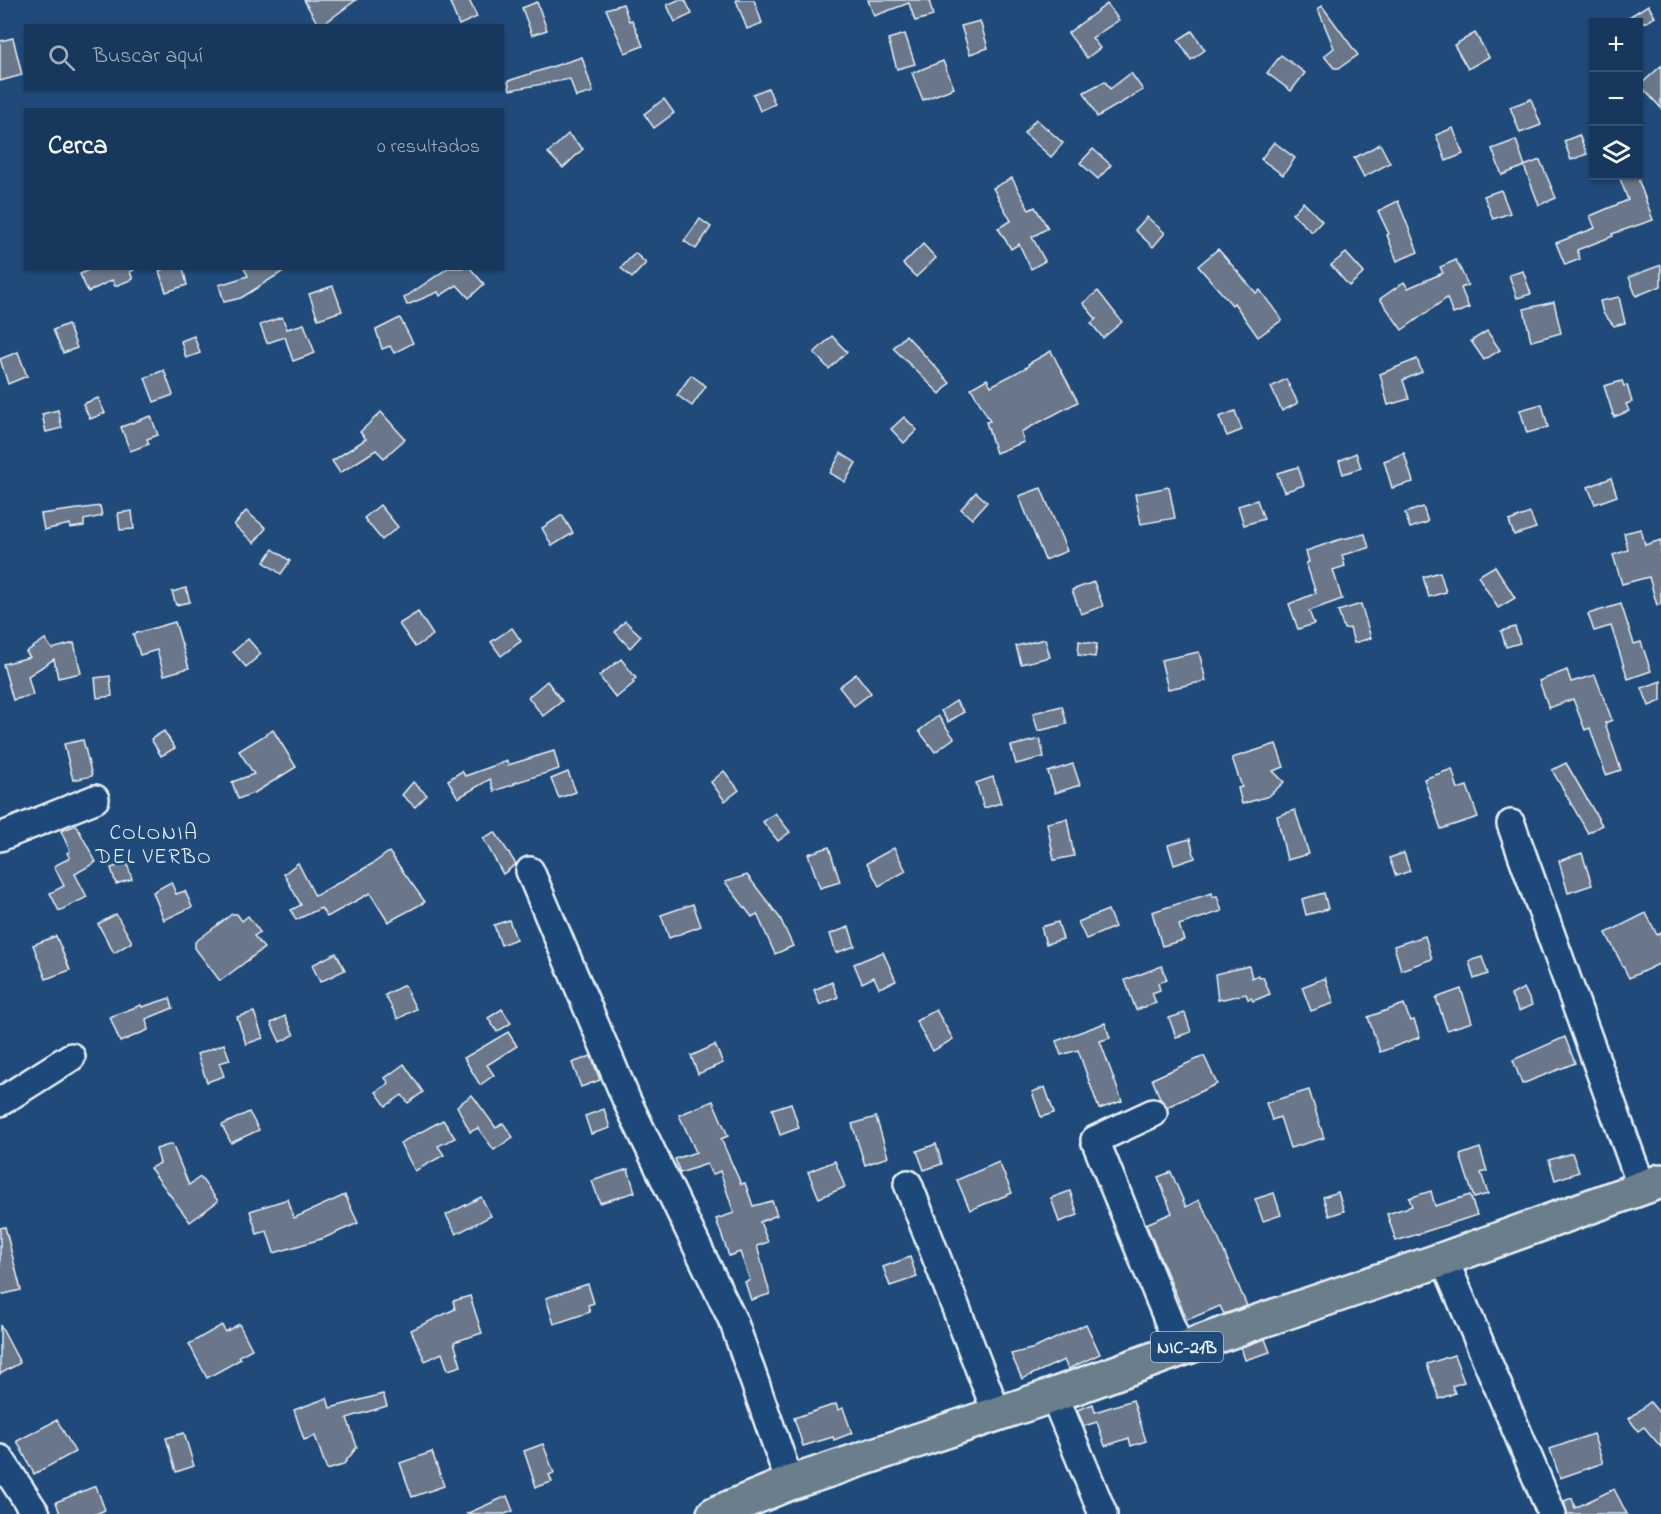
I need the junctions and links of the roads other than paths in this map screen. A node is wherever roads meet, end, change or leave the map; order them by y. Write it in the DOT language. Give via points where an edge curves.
graph roads {
  1 [pos="95,799"];
  2 [pos="1511,824"];
  3 [pos="0,837"];
  4 [pos="530,871"];
  5 [pos="71,1057"];
  6 [pos="0,1102"];
  7 [pos="1153,1113"];
  8 [pos="908,1184"];
  9 [pos="1652,1185"];
  10 [pos="1444,1260"];
  11 [pos="1180,1349"];
  12 [pos="1054,1395"];
  13 [pos="997,1414"];
  14 [pos="0,1459"];
  15 [pos="790,1483"];
  16 [pos="36,1514"];
  17 [pos="714,1514"];
  18 [pos="1102,1514"];
  19 [pos="1552,1514"];
  1 -- 3 [label="street"];
  2 -- 9 [label="street"];
  4 -- 15 [label="street" via="627,1101 734,1323"];
  5 -- 6 [label="street"];
  7 -- 11 [label="street" via="1095,1140"];
  8 -- 13 [label="street"];
  9 -- 10 [label="highway, NIC-21B"];
  10 -- 11 [label="highway, NIC-21B"];
  10 -- 19 [label="street"];
  11 -- 12 [label="highway, NIC-21B"];
  12 -- 13 [label="highway, NIC-21B"];
  12 -- 18 [label="street"];
  13 -- 15 [label="highway, NIC-21B"];
  14 -- 16 [label="street"];
  15 -- 17 [label="highway, NIC-21B"];
}
